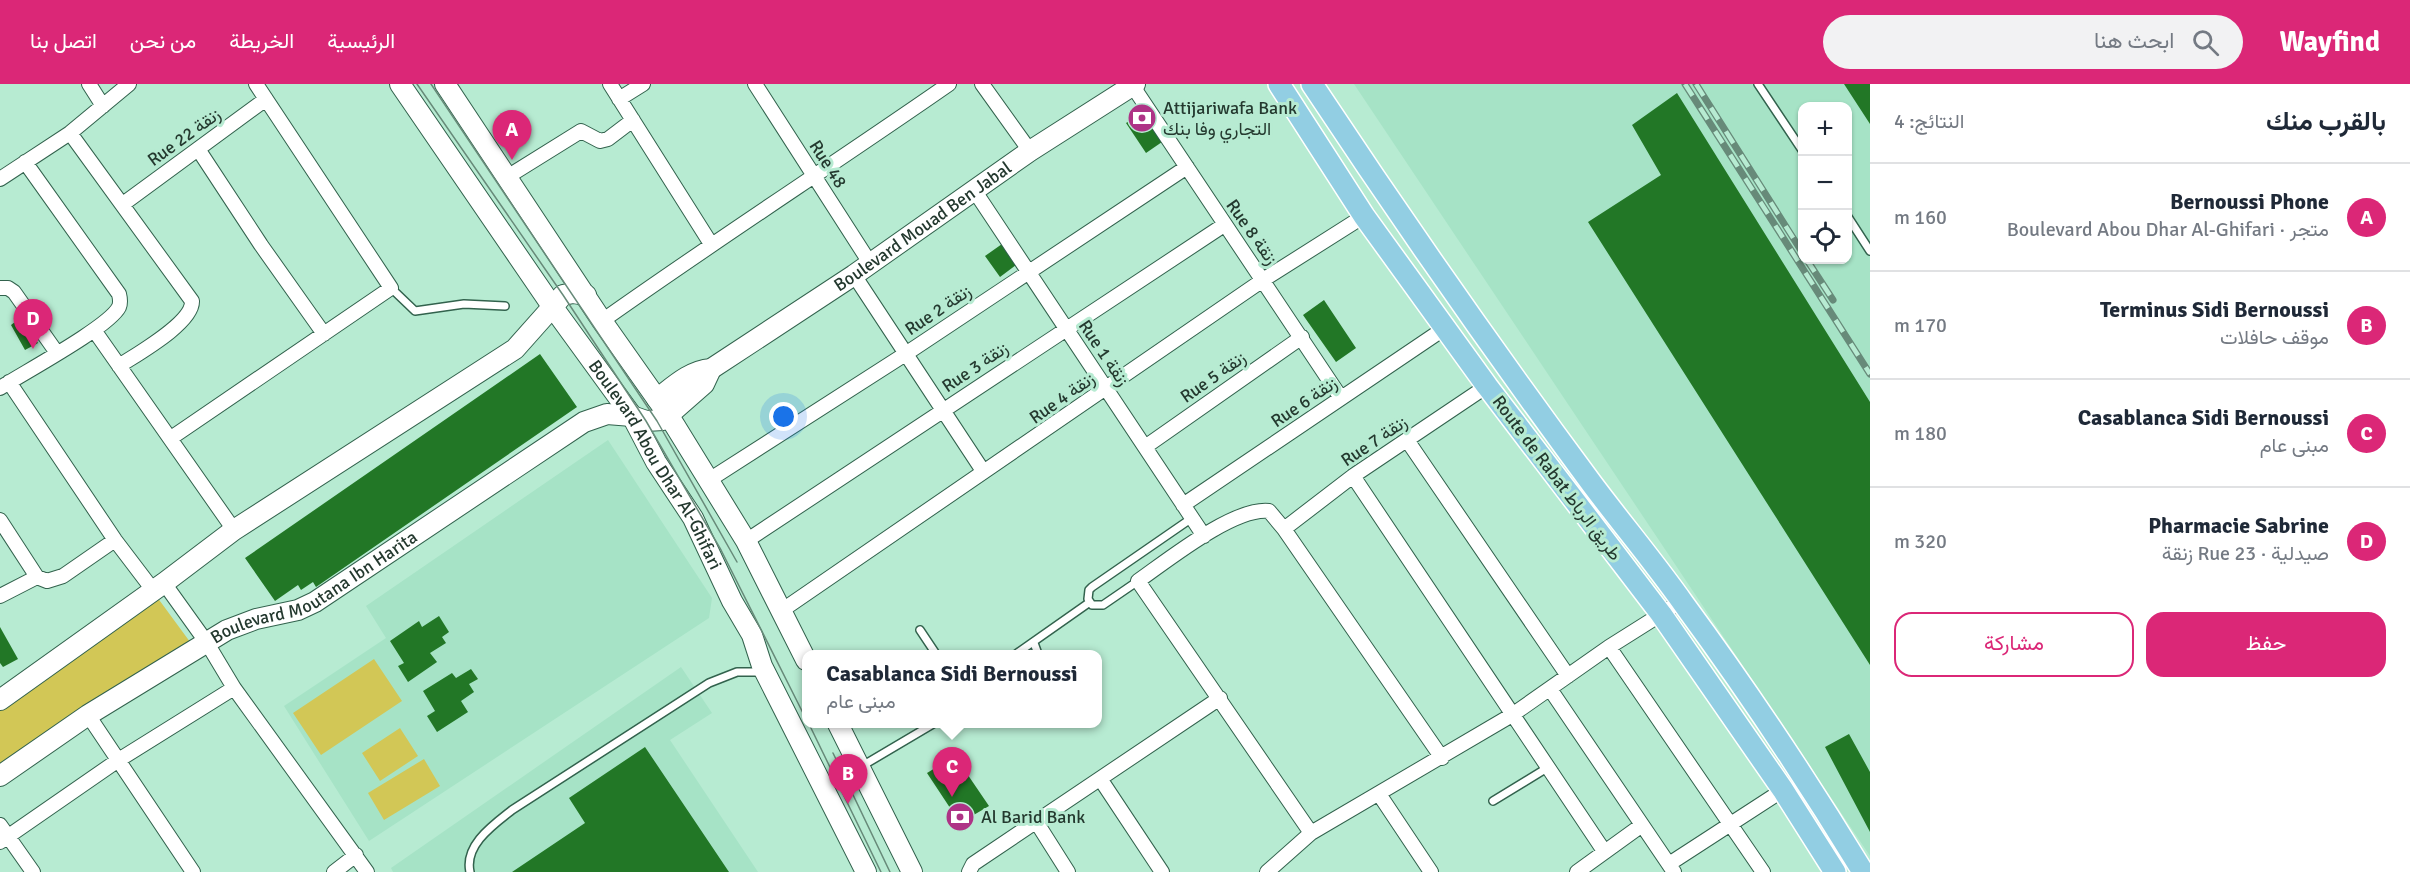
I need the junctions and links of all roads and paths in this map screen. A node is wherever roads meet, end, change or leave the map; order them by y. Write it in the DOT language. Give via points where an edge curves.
graph roads {
  1 [pos="89,84"];
  2 [pos="129,84"];
  3 [pos="256,84"];
  4 [pos="400,84"];
  5 [pos="445,84"];
  6 [pos="610,84"];
  7 [pos="643,84"];
  8 [pos="755,84"];
  9 [pos="949,84"];
  10 [pos="982,84"];
  11 [pos="1279,84"];
  12 [pos="1312,84"];
  13 [pos="1758,84"];
  14 [pos="1133,85"];
  15 [pos="266,99"];
  16 [pos="620,99"];
  17 [pos="103,106"];
  18 [pos="633,120"];
  19 [pos="70,133"];
  20 [pos="1798,143"];
  21 [pos="198,149"];
  22 [pos="1030,151"];
  23 [pos="25,162"];
  24 [pos="1187,167"];
  25 [pos="507,177"];
  26 [pos="815,177"];
  27 [pos="0,179"];
  28 [pos="974,190"];
  29 [pos="123,204"];
  30 [pos="1364,216"];
  31 [pos="1852,223"];
  32 [pos="1224,225"];
  33 [pos="711,244"];
  34 [pos="1870,251"];
  35 [pos="862,269"];
  36 [pos="1028,271"];
  37 [pos="1263,280"];
  38 [pos="0,288"];
  39 [pos="391,288"];
  40 [pos="586,295"];
  41 [pos="505,306"];
  42 [pos="552,306"];
  43 [pos="602,321"];
  44 [pos="1445,328"];
  45 [pos="1066,329"];
  46 [pos="94,330"];
  47 [pos="324,334"];
  48 [pos="1302,338"];
  49 [pos="907,352"];
  50 [pos="57,353"];
  51 [pos="119,366"];
  52 [pos="711,369"];
  53 [pos="5,385"];
  54 [pos="1487,386"];
  55 [pos="1106,388"];
  56 [pos="1341,398"];
  57 [pos="657,399"];
  58 [pos="943,410"];
  59 [pos="632,416"];
  60 [pos="669,416"];
  61 [pos="171,438"];
  62 [pos="1407,440"];
  63 [pos="1145,447"];
  64 [pos="983,471"];
  65 [pos="1353,476"];
  66 [pos="709,480"];
  67 [pos="1184,505"];
  68 [pos="1192,518"];
  69 [pos="0,520"];
  70 [pos="1284,529"];
  71 [pos="234,530"];
  72 [pos="1204,536"];
  73 [pos="115,540"];
  74 [pos="746,541"];
  75 [pos="37,577"];
  76 [pos="1138,581"];
  77 [pos="159,587"];
  78 [pos="0,596"];
  79 [pos="1682,601"];
  80 [pos="1090,602"];
  81 [pos="781,611"];
  82 [pos="1661,614"];
  83 [pos="920,630"];
  84 [pos="1034,643"];
  85 [pos="207,644"];
  86 [pos="1609,647"];
  87 [pos="933,650"];
  88 [pos="1023,650"];
  89 [pos="1037,650"];
  90 [pos="802,651"];
  91 [pos="765,673"];
  92 [pos="1568,676"];
  93 [pos="234,688"];
  94 [pos="1550,689"];
  95 [pos="1220,698"];
  96 [pos="0,700"];
  97 [pos="88,715"];
  98 [pos="1512,715"];
  99 [pos="843,728"];
  100 [pos="925,728"];
  101 [pos="1442,758"];
  102 [pos="117,761"];
  103 [pos="860,767"];
  104 [pos="1547,768"];
  105 [pos="0,777"];
  106 [pos="1101,780"];
  107 [pos="1783,790"];
  108 [pos="1379,794"];
  109 [pos="1493,801"];
  110 [pos="1037,823"];
  111 [pos="1729,824"];
  112 [pos="1642,825"];
  113 [pos="1311,833"];
  114 [pos="3,835"];
  115 [pos="1604,851"];
  116 [pos="356,855"];
  117 [pos="1672,868"];
  118 [pos="33,872"];
  119 [pos="193,872"];
  120 [pos="334,872"];
  121 [pos="367,872"];
  122 [pos="470,872"];
  123 [pos="866,872"];
  124 [pos="912,872"];
  125 [pos="969,872"];
  126 [pos="1068,872"];
  127 [pos="1162,872"];
  128 [pos="1267,872"];
  129 [pos="1431,872"];
  130 [pos="1577,872"];
  131 [pos="1763,872"];
  132 [pos="1835,872"];
  133 [pos="1863,872"];
  1 -- 17 [label="street"];
  2 -- 17 [label="street"];
  3 -- 15 [label="street"];
  4 -- 42 [label="street, Boulevard Abou Dhar Al-Ghifari"];
  5 -- 25 [label="street, Boulevard Abou Dhar Al-Ghifari"];
  6 -- 16 [label="street"];
  7 -- 16 [label="street"];
  8 -- 26 [label="street, Rue 48"];
  9 -- 26 [label="street"];
  10 -- 22 [label="street"];
  11 -- 30 [label="main road, Route de Rabat طريق الرباط"];
  12 -- 79 [label="main road, Route de Rabat طريق الرباط" via="1469,316"];
  13 -- 20 [label="lane"];
  14 -- 22 [label="street, Boulevard Mouad Ben Jabal"];
  14 -- 24 [label="street, Rue 8 زنقة"];
  15 -- 21 [label="street, Rue 22 زنقة"];
  15 -- 39 [label="street"];
  16 -- 18 [label="street"];
  17 -- 19 [label="street"];
  18 -- 25 [label="street" via="600,141 581,131"];
  18 -- 33 [label="street"];
  19 -- 23 [label="street"];
  19 -- 29 [label="street"];
  21 -- 29 [label="street, Rue 22 زنقة"];
  21 -- 47 [label="street"];
  22 -- 28 [label="street, Boulevard Mouad Ben Jabal"];
  23 -- 27 [label="street"];
  23 -- 46 [label="street" via="119,294 120,306"];
  24 -- 32 [label="street, Rue 8 زنقة"];
  24 -- 36 [label="street, Rue 2 زنقة"];
  25 -- 40 [label="street, Boulevard Abou Dhar Al-Ghifari"];
  26 -- 33 [label="street"];
  26 -- 35 [label="street, Rue 48"];
  28 -- 35 [label="street, Boulevard Mouad Ben Jabal"];
  28 -- 36 [label="street, Rue 1 زنقة"];
  29 -- 51 [label="street" via="192,301 190,314 181,323"];
  30 -- 37 [label="street, Rue 4 زنقة"];
  30 -- 44 [label="main road, Route de Rabat طريق الرباط"];
  31 -- 34 [label="lane"];
  32 -- 37 [label="street, Rue 8 زنقة"];
  32 -- 45 [label="street, Rue 3 زنقة"];
  33 -- 43 [label="street"];
  35 -- 49 [label="street, Rue 48"];
  35 -- 52 [label="street, Boulevard Mouad Ben Jabal"];
  36 -- 45 [label="street, Rue 1 زنقة"];
  36 -- 49 [label="street, Rue 2 زنقة"];
  37 -- 48 [label="street, Rue 8 زنقة"];
  37 -- 55 [label="street, Rue 4 زنقة"];
  38 -- 50 [label="street" via="14,291"];
  39 -- 41 [label="lane" via="415,311 464,304"];
  39 -- 47 [label="street"];
  40 -- 42 [label="street" via="563,295"];
  40 -- 43 [label="street, Boulevard Abou Dhar Al-Ghifari"];
  42 -- 59 [label="street, Boulevard Abou Dhar Al-Ghifari"];
  42 -- 71 [label="street" via="515,350"];
  43 -- 57 [label="street, Boulevard Abou Dhar Al-Ghifari"];
  44 -- 54 [label="main road, Route de Rabat طريق الرباط"];
  44 -- 56 [label="street, Rue 6 زنقة"];
  45 -- 55 [label="street, Rue 1 زنقة"];
  45 -- 58 [label="street, Rue 3 زنقة"];
  46 -- 50 [label="street"];
  46 -- 51 [label="street"];
  47 -- 61 [label="street"];
  48 -- 56 [label="street, Rue 8 زنقة"];
  48 -- 63 [label="street, Rue 5 زنقة"];
  49 -- 58 [label="street, Rue 48"];
  49 -- 66 [label="street, Rue 2 زنقة"];
  50 -- 53 [label="street"];
  51 -- 61 [label="street"];
  52 -- 57 [label="street, Boulevard Mouad Ben Jabal" via="688,375"];
  52 -- 60 [label="street, Boulevard Mouad Ben Jabal" via="704,384"];
  53 -- 73 [label="street"];
  54 -- 62 [label="street, Rue 7 زنقة"];
  54 -- 82 [label="main road, Route de Rabat طريق الرباط"];
  55 -- 63 [label="street, Rue 1 زنقة"];
  55 -- 64 [label="street, Rue 4 زنقة"];
  56 -- 67 [label="street, Rue 6 زنقة"];
  57 -- 60 [label="street, Boulevard Abou Dhar Al-Ghifari"];
  58 -- 64 [label="street, Rue 48"];
  58 -- 74 [label="street, Rue 3 زنقة"];
  59 -- 60 [label="street, Boulevard Moutana Ibn Harita" via="652,422"];
  59 -- 85 [label="street, Boulevard Moutana Ibn Harita" via="608,414 585,422 315,602 240,624"];
  59 -- 91 [label="street, Boulevard Abou Dhar Al-Ghifari" via="656,462 693,518 752,635"];
  60 -- 66 [label="street, Boulevard Abou Dhar Al-Ghifari"];
  61 -- 71 [label="street"];
  62 -- 65 [label="street, Rue 7 زنقة"];
  62 -- 92 [label="street"];
  63 -- 67 [label="street, Rue 1 زنقة"];
  64 -- 81 [label="street, Rue 4 زنقة"];
  65 -- 70 [label="street, Rue 7 زنقة"];
  65 -- 98 [label="street"];
  66 -- 74 [label="street, Boulevard Abou Dhar Al-Ghifari"];
  67 -- 68 [label="street, Rue 1 زنقة"];
  68 -- 72 [label="street, Rue 1 زنقة"];
  68 -- 80 [label="lane" via="1092,587 1088,594"];
  69 -- 75 [label="street"];
  70 -- 72 [label="street" via="1269,511 1252,511"];
  70 -- 101 [label="street"];
  71 -- 77 [label="street"];
  72 -- 76 [label="street"];
  73 -- 75 [label="street" via="63,576 47,581"];
  73 -- 77 [label="street"];
  74 -- 81 [label="street, Boulevard Abou Dhar Al-Ghifari"];
  75 -- 78 [label="street"];
  76 -- 80 [label="lane" via="1103,605"];
  76 -- 95 [label="street"];
  77 -- 85 [label="street"];
  77 -- 96 [label="street"];
  79 -- 82 [label="street"];
  79 -- 133 [label="main road, Route de Rabat طريق الرباط" via="1812,788"];
  80 -- 84 [label="lane"];
  81 -- 90 [label="street, Boulevard Abou Dhar Al-Ghifari"];
  82 -- 86 [label="street"];
  82 -- 107 [label="main road, Route de Rabat طريق الرباط"];
  83 -- 87 [label="lane"];
  84 -- 88 [label="lane"];
  84 -- 89 [label="lane"];
  85 -- 93 [label="street"];
  85 -- 97 [label="street, Boulevard Moutana Ibn Harita"];
  86 -- 92 [label="street"];
  86 -- 111 [label="street"];
  91 -- 122 [label="lane" via="737,672 709,683 512,810 472,849 468,859"];
  91 -- 123 [label="street, Boulevard Abou Dhar Al-Ghifari"];
  92 -- 94 [label="street"];
  93 -- 102 [label="street"];
  93 -- 116 [label="street"];
  94 -- 98 [label="street"];
  94 -- 112 [label="street"];
  95 -- 106 [label="street"];
  95 -- 113 [label="street"];
  97 -- 102 [label="street"];
  97 -- 105 [label="street, Boulevard Moutana Ibn Harita"];
  98 -- 101 [label="street"];
  98 -- 104 [label="street"];
  99 -- 103 [label="street"];
  100 -- 103 [label="lane"];
  101 -- 108 [label="street"];
  102 -- 114 [label="street"];
  102 -- 119 [label="street"];
  103 -- 124 [label="street"];
  104 -- 109 [label="lane"];
  104 -- 115 [label="street"];
  106 -- 110 [label="street"];
  106 -- 127 [label="street"];
  107 -- 111 [label="street"];
  107 -- 132 [label="main road, Route de Rabat طريق الرباط"];
  108 -- 113 [label="street"];
  108 -- 129 [label="street"];
  110 -- 125 [label="street" via="973,864"];
  110 -- 126 [label="street"];
  111 -- 117 [label="street"];
  111 -- 131 [label="street"];
  112 -- 115 [label="street"];
  112 -- 117 [label="street"];
  113 -- 128 [label="street"];
  114 -- 118 [label="street"];
  115 -- 130 [label="street"];
  116 -- 120 [label="street"];
  116 -- 121 [label="street"];
}
